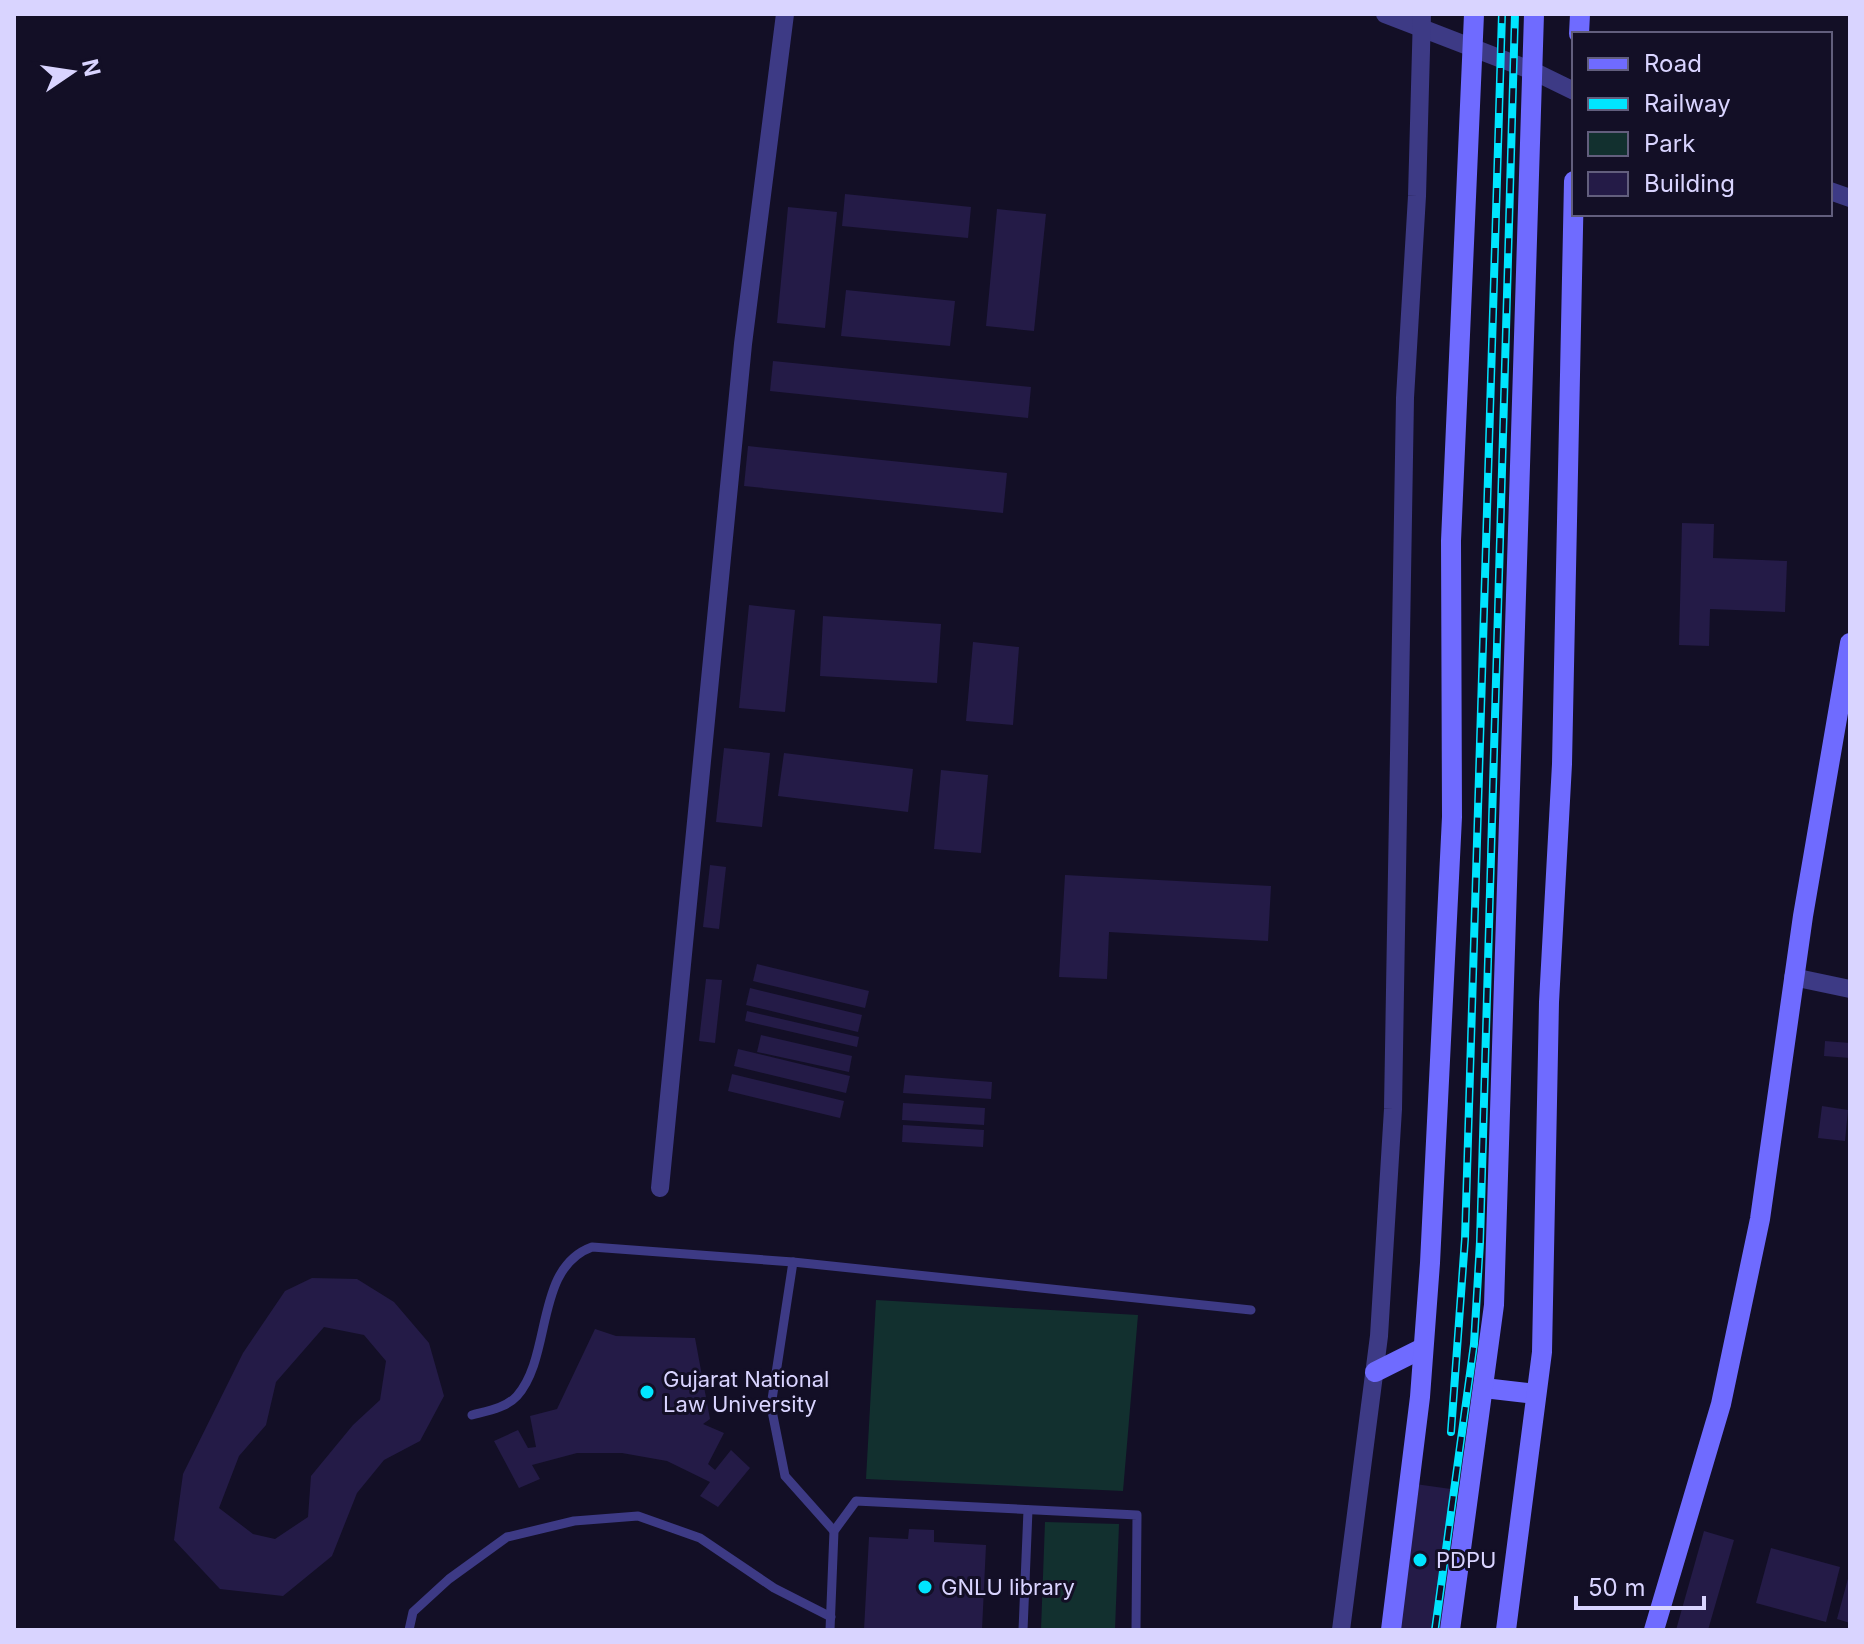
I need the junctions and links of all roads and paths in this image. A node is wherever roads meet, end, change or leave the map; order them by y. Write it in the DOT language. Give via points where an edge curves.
graph roads {
  1 [pos="785,14"];
  2 [pos="1385,14"];
  3 [pos="1474,14"];
  4 [pos="1534,14"];
  5 [pos="1422,21"];
  6 [pos="1473,48"];
  7 [pos="1533,71"];
  8 [pos="1572,90"];
  9 [pos="1573,216"];
  10 [pos="1850,643"];
  11 [pos="1793,977"];
  12 [pos="1850,989"];
  13 [pos="660,1188"];
  14 [pos="793,1262"];
  15 [pos="1251,1310"];
  16 [pos="1423,1348"];
  17 [pos="1375,1372"];
  18 [pos="1484,1388"];
  19 [pos="1536,1394"];
  20 [pos="472,1415"];
  21 [pos="1028,1510"];
  22 [pos="834,1531"];
  23 [pos="831,1617"];
  24 [pos="409,1630"];
  25 [pos="830,1630"];
  26 [pos="1023,1630"];
  27 [pos="1136,1630"];
  28 [pos="1341,1630"];
  29 [pos="1391,1630"];
  30 [pos="1450,1630"];
  31 [pos="1506,1630"];
  32 [pos="1654,1630"];
  1 -- 13 [label="street" via="743,344"];
  2 -- 5 [label="street"];
  3 -- 6 [label="street"];
  4 -- 7 [label="street"];
  5 -- 6 [label="street"];
  5 -- 17 [label="street" via="1405,398 1393,1109"];
  6 -- 7 [label="street"];
  6 -- 16 [label="street" via="1451,541 1452,817"];
  7 -- 8 [label="street"];
  7 -- 18 [label="street" via="1494,1305"];
  9 -- 19 [label="street" via="1562,764 1549,1002 1542,1352"];
  10 -- 11 [label="street"];
  11 -- 12 [label="street"];
  11 -- 32 [label="street" via="1760,1219 1736,1338"];
  14 -- 15 [label="lane"];
  14 -- 20 [label="lane" via="592,1247 577,1252 556,1283 530,1376 516,1398"];
  14 -- 22 [label="lane" via="771,1406 785,1476"];
  16 -- 17 [label="street"];
  16 -- 29 [label="street"];
  17 -- 28 [label="street"];
  18 -- 19 [label="street"];
  18 -- 30 [label="street"];
  19 -- 31 [label="street"];
  21 -- 22 [label="lane" via="856,1501"];
  21 -- 26 [label="lane"];
  21 -- 27 [label="lane" via="1137,1515"];
  22 -- 23 [label="lane"];
  23 -- 24 [label="lane" via="774,1588 700,1538 638,1516 574,1521 507,1537 413,1612"];
  23 -- 25 [label="lane"];
}
